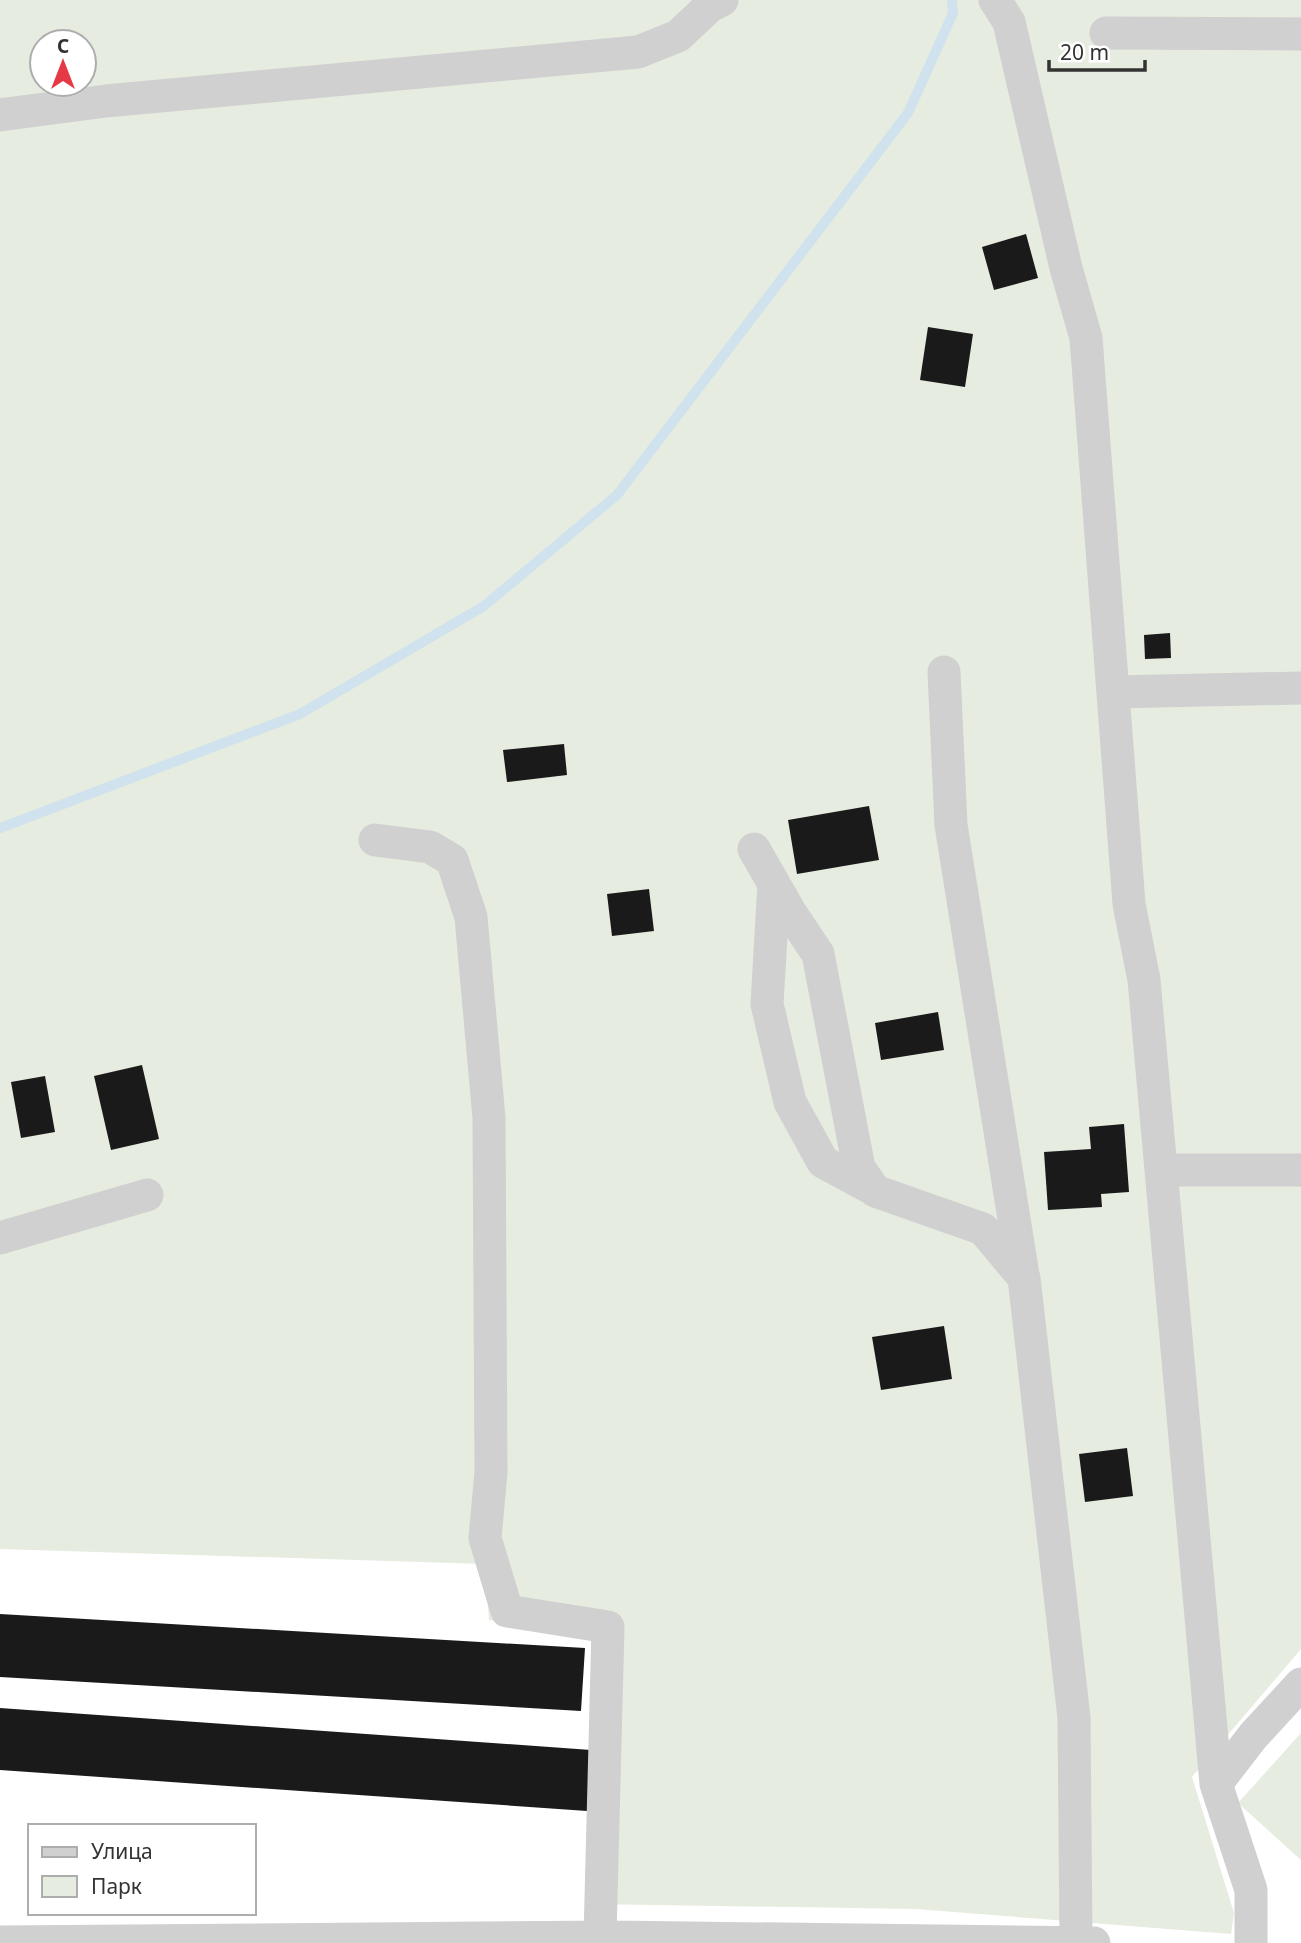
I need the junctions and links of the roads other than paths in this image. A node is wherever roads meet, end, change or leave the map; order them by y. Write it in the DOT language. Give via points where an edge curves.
graph roads {
  1 [pos="722,0"];
  2 [pos="995,0"];
  3 [pos="1106,33"];
  4 [pos="1301,34"];
  5 [pos="0,115"];
  6 [pos="944,672"];
  7 [pos="1301,688"];
  8 [pos="1114,692"];
  9 [pos="375,840"];
  10 [pos="754,849"];
  11 [pos="774,884"];
  12 [pos="1161,1170"];
  13 [pos="1301,1170"];
  14 [pos="875,1191"];
  15 [pos="146,1195"];
  16 [pos="0,1238"];
  17 [pos="1024,1278"];
  18 [pos="1301,1684"];
  19 [pos="1216,1784"];
  20 [pos="600,1937"];
  21 [pos="0,1942"];
  22 [pos="1085,1942"];
  23 [pos="1251,1943"];
  1 -- 5 [label="street" via="678,36 638,52 106,101"];
  2 -- 8 [label="street" via="1009,22 1086,338"];
  3 -- 4 [label="street"];
  6 -- 17 [label="street" via="951,825"];
  7 -- 8 [label="street"];
  8 -- 12 [label="street" via="1129,904 1144,980"];
  9 -- 20 [label="street" via="429,847 452,860 471,917 489,1118 491,1472 485,1538 507,1611 608,1627"];
  10 -- 11 [label="street"];
  11 -- 14 [label="street" via="818,954 859,1168"];
  11 -- 14 [label="street" via="767,1004 790,1102 823,1162"];
  12 -- 13 [label="street"];
  12 -- 19 [label="street"];
  14 -- 17 [label="street" via="983,1229"];
  15 -- 16 [label="street"];
  17 -- 22 [label="street" via="1074,1718"];
  18 -- 19 [label="street"];
  19 -- 23 [label="street" via="1251,1890"];
  20 -- 21 [label="street"];
  20 -- 22 [label="street"];
}
